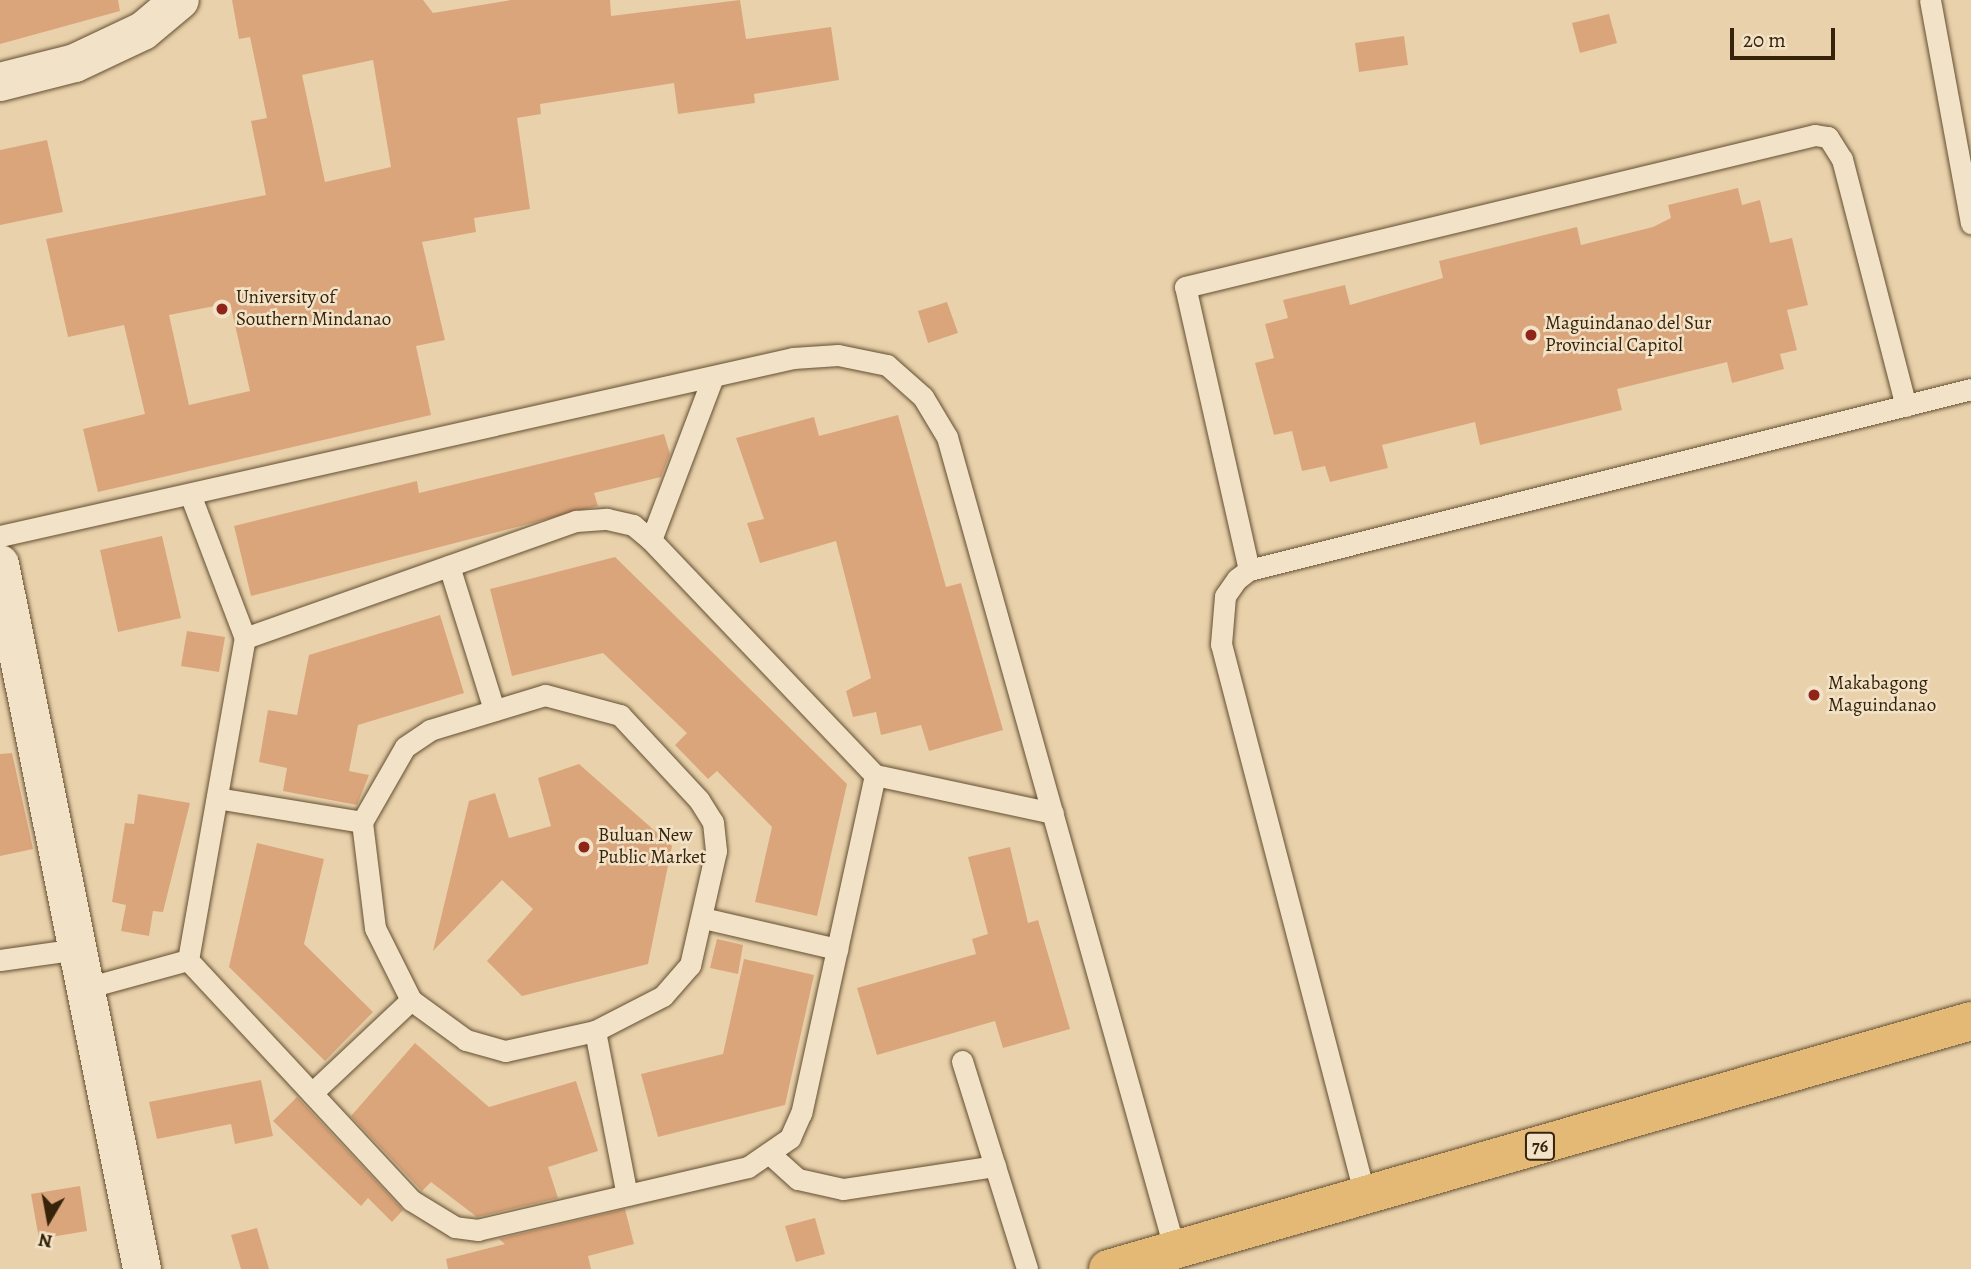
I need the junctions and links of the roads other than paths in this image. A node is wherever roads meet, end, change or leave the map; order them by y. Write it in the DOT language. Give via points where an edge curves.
graph roads {
  1 [pos="180,0"];
  2 [pos="1930,0"];
  3 [pos="0,82"];
  4 [pos="1971,223"];
  5 [pos="713,377"];
  6 [pos="1971,389"];
  7 [pos="1906,405"];
  8 [pos="190,494"];
  9 [pos="0,537"];
  10 [pos="651,540"];
  11 [pos="0,564"];
  12 [pos="449,566"];
  13 [pos="1249,570"];
  14 [pos="245,638"];
  15 [pos="494,710"];
  16 [pos="876,775"];
  17 [pos="217,797"];
  18 [pos="1053,813"];
  19 [pos="362,822"];
  20 [pos="703,918"];
  21 [pos="78,948"];
  22 [pos="837,949"];
  23 [pos="0,960"];
  24 [pos="188,960"];
  25 [pos="86,988"];
  26 [pos="411,1000"];
  27 [pos="1971,1021"];
  28 [pos="595,1031"];
  29 [pos="962,1061"];
  30 [pos="312,1093"];
  31 [pos="771,1155"];
  32 [pos="995,1166"];
  33 [pos="627,1195"];
  34 [pos="1365,1196"];
  35 [pos="1175,1251"];
  36 [pos="142,1269"];
  37 [pos="1027,1269"];
  38 [pos="1108,1269"];
  1 -- 3 [label="street" via="143,31 75,63"];
  2 -- 4 [label="lane"];
  5 -- 8 [label="lane"];
  5 -- 10 [label="lane"];
  5 -- 18 [label="lane" via="793,358 864,357 904,376 923,397 947,437"];
  6 -- 7 [label="lane"];
  7 -- 13 [label="lane"];
  7 -- 13 [label="lane" via="1842,159 1828,138 1815,135 1185,287"];
  8 -- 9 [label="lane"];
  8 -- 14 [label="lane"];
  10 -- 12 [label="lane" via="633,525 576,521"];
  10 -- 16 [label="lane"];
  11 -- 21 [label="street"];
  12 -- 14 [label="lane"];
  12 -- 15 [label="lane"];
  13 -- 34 [label="lane" via="1225,596 1221,644"];
  14 -- 17 [label="lane"];
  15 -- 19 [label="lane" via="430,730 405,747"];
  15 -- 20 [label="lane" via="545,695 620,715 713,821 716,852"];
  16 -- 18 [label="lane"];
  16 -- 22 [label="lane"];
  17 -- 19 [label="lane"];
  17 -- 24 [label="lane"];
  18 -- 35 [label="lane"];
  19 -- 26 [label="lane" via="375,928"];
  20 -- 22 [label="lane"];
  20 -- 28 [label="lane" via="690,965 663,996"];
  21 -- 23 [label="lane"];
  21 -- 25 [label="street"];
  22 -- 31 [label="lane" via="801,1113 790,1138"];
  24 -- 25 [label="lane"];
  24 -- 30 [label="lane"];
  25 -- 36 [label="street"];
  26 -- 28 [label="lane" via="481,1048 505,1051"];
  26 -- 30 [label="lane"];
  27 -- 34 [label="highway, 76"];
  28 -- 33 [label="lane"];
  29 -- 32 [label="lane"];
  30 -- 33 [label="lane" via="411,1200 454,1227 478,1230"];
  31 -- 32 [label="lane" via="798,1179 843,1189"];
  31 -- 33 [label="lane" via="748,1167"];
  32 -- 37 [label="lane"];
  34 -- 35 [label="highway, 76"];
  35 -- 38 [label="highway, 76"];
}
